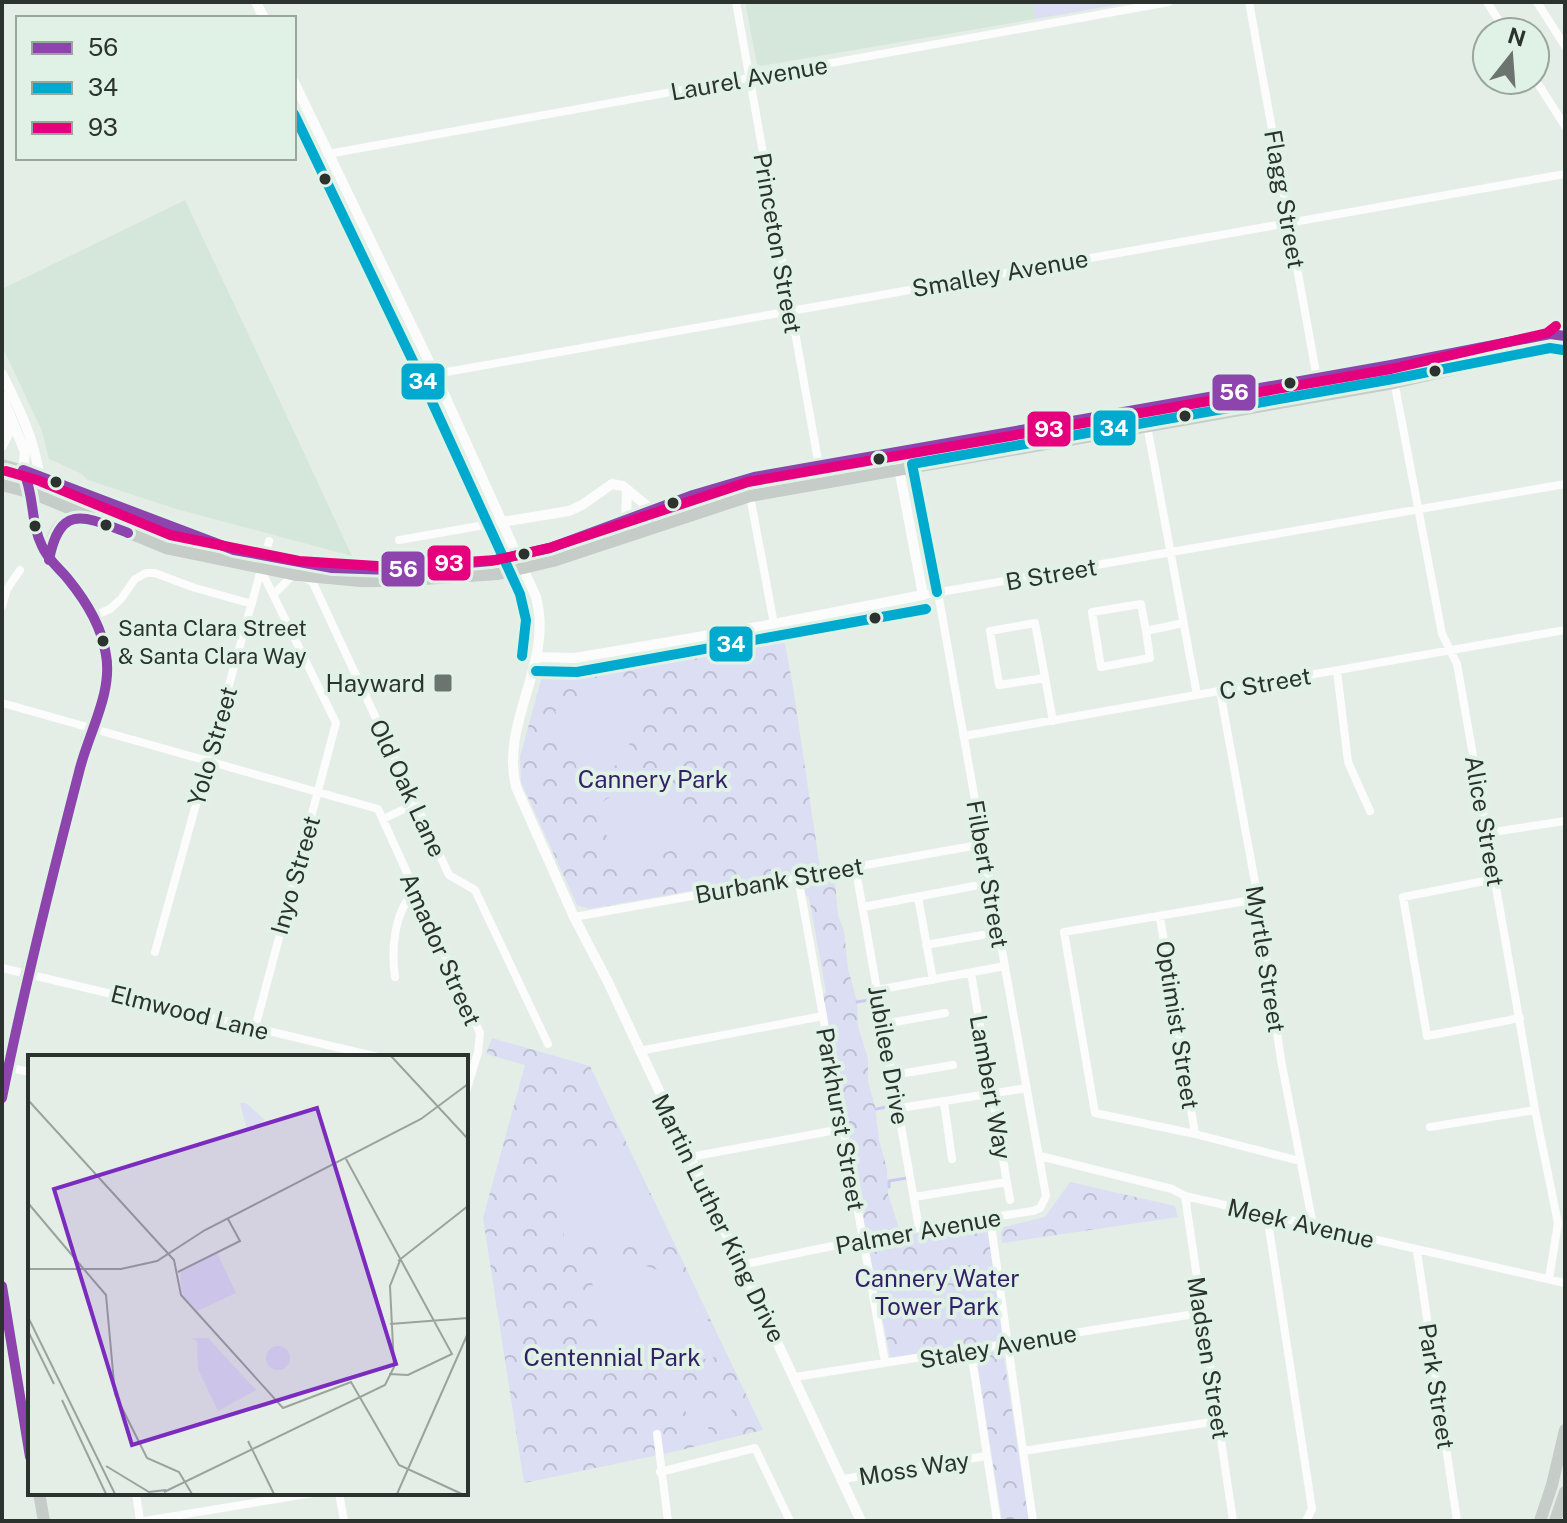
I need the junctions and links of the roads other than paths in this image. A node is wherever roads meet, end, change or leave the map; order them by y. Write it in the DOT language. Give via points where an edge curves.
graph roads {
  1 [pos="736,2"];
  2 [pos="1169,2"];
  3 [pos="1249,2"];
  4 [pos="1537,2"];
  5 [pos="1565,46"];
  6 [pos="749,78"];
  7 [pos="296,86"];
  8 [pos="1546,96"];
  9 [pos="1565,126"];
  10 [pos="328,154"];
  11 [pos="1565,174"];
  12 [pos="1289,223"];
  13 [pos="790,310"];
  14 [pos="1391,365"];
  15 [pos="2,374"];
  16 [pos="435,374"];
  17 [pos="1317,378"];
  18 [pos="1394,383"];
  19 [pos="1320,395"];
  20 [pos="2,396"];
  21 [pos="1144,409"];
  22 [pos="2,411"];
  23 [pos="1148,427"];
  24 [pos="2,446"];
  25 [pos="896,453"];
  26 [pos="2,465"];
  27 [pos="818,465"];
  28 [pos="23,470"];
  29 [pos="899,471"];
  30 [pos="39,474"];
  31 [pos="822,483"];
  32 [pos="1565,484"];
  33 [pos="2,485"];
  34 [pos="627,490"];
  35 [pos="32,493"];
  36 [pos="750,496"];
  37 [pos="1418,509"];
  38 [pos="652,510"];
  39 [pos="88,518"];
  40 [pos="626,520"];
  41 [pos="502,522"];
  42 [pos="399,540"];
  43 [pos="269,541"];
  44 [pos="1170,554"];
  45 [pos="233,556"];
  46 [pos="49,560"];
  47 [pos="20,570"];
  48 [pos="261,570"];
  49 [pos="392,575"];
  50 [pos="292,576"];
  51 [pos="938,593"];
  52 [pos="274,594"];
  53 [pos="923,595"];
  54 [pos="252,604"];
  55 [pos="2,606"];
  56 [pos="94,616"];
  57 [pos="1183,623"];
  58 [pos="774,624"];
  59 [pos="1565,630"];
  60 [pos="1146,631"];
  61 [pos="1450,651"];
  62 [pos="536,657"];
  63 [pos="1337,671"];
  64 [pos="1045,678"];
  65 [pos="1220,691"];
  66 [pos="1197,695"];
  67 [pos="2,703"];
  68 [pos="1053,721"];
  69 [pos="92,728"];
  70 [pos="964,736"];
  71 [pos="207,761"];
  72 [pos="319,792"];
  73 [pos="415,804"];
  74 [pos="1370,811"];
  75 [pos="383,819"];
  76 [pos="1565,821"];
  77 [pos="1487,833"];
  78 [pos="984,844"];
  79 [pos="798,877"];
  80 [pos="1495,879"];
  81 [pos="858,882"];
  82 [pos="974,886"];
  83 [pos="415,891"];
  84 [pos="918,897"];
  85 [pos="1258,899"];
  86 [pos="863,907"];
  87 [pos="574,917"];
  88 [pos="1160,917"];
  89 [pos="982,935"];
  90 [pos="926,945"];
  91 [pos="155,952"];
  92 [pos="1005,966"];
  93 [pos="2,968"];
  94 [pos="27,973"];
  95 [pos="971,973"];
  96 [pos="395,977"];
  97 [pos="933,980"];
  98 [pos="877,990"];
  99 [pos="945,1013"];
  100 [pos="823,1016"];
  101 [pos="1520,1018"];
  102 [pos="884,1024"];
  103 [pos="255,1028"];
  104 [pos="548,1044"];
  105 [pos="639,1051"];
  106 [pos="370,1055"];
  107 [pos="953,1065"];
  108 [pos="5,1066"];
  109 [pos="28,1072"];
  110 [pos="893,1075"];
  111 [pos="468,1078"];
  112 [pos="1027,1088"];
  113 [pos="992,1095"];
  114 [pos="2,1098"];
  115 [pos="944,1103"];
  116 [pos="900,1108"];
  117 [pos="1535,1110"];
  118 [pos="1430,1127"];
  119 [pos="842,1129"];
  120 [pos="1195,1134"];
  121 [pos="1040,1156"];
  122 [pos="690,1157"];
  123 [pos="952,1159"];
  124 [pos="1300,1161"];
  125 [pos="1007,1182"];
  126 [pos="1185,1196"];
  127 [pos="914,1197"];
  128 [pos="1010,1200"];
  129 [pos="1267,1215"];
  130 [pos="990,1218"];
  131 [pos="1313,1225"];
  132 [pos="919,1228"];
  133 [pos="863,1240"];
  134 [pos="1417,1251"];
  135 [pos="741,1265"];
  136 [pos="1549,1279"];
  137 [pos="1565,1283"];
  138 [pos="2,1286"];
  139 [pos="1201,1313"];
  140 [pos="1007,1344"];
  141 [pos="971,1351"];
  142 [pos="885,1362"];
  143 [pos="795,1377"];
  144 [pos="1218,1421"];
  145 [pos="1565,1430"];
  146 [pos="657,1434"];
  147 [pos="28,1445"];
  148 [pos="1023,1451"];
  149 [pos="986,1456"];
  150 [pos="660,1472"];
  151 [pos="843,1479"];
  152 [pos="1565,1492"];
  153 [pos="39,1495"];
  154 [pos="136,1495"];
  155 [pos="301,1495"];
  156 [pos="339,1495"];
  157 [pos="44,1521"];
  158 [pos="142,1521"];
  159 [pos="344,1521"];
  160 [pos="668,1521"];
  161 [pos="790,1521"];
  162 [pos="861,1521"];
  163 [pos="997,1521"];
  164 [pos="1033,1521"];
  165 [pos="1233,1521"];
  166 [pos="1306,1521"];
  167 [pos="1457,1521"];
  168 [pos="1540,1521"];
  169 [pos="1555,1521"];
  1 -- 6 [label="street, Princeton Street"];
  2 -- 6 [label="street, Laurel Avenue"];
  3 -- 12 [label="street, Flagg Street"];
  4 -- 5 [label="street"];
  6 -- 10 [label="street, Laurel Avenue"];
  6 -- 13 [label="street, Princeton Street"];
  7 -- 10 [label="street, Martin Luther King Drive"];
  8 -- 9 [label="street"];
  10 -- 16 [label="street, Martin Luther King Drive"];
  11 -- 12 [label="street, Smalley Avenue"];
  12 -- 13 [label="street, Smalley Avenue"];
  12 -- 17 [label="street, Flagg Street"];
  13 -- 16 [label="street, Smalley Avenue"];
  13 -- 27 [label="street, Princeton Street"];
  14 -- 17 [label="main road"];
  14 -- 18 [label="street, Alice Street"];
  14 -- 18 [label="main road" via="1550,334 1565,336 1554,346"];
  15 -- 30 [label="street" via="28,431"];
  16 -- 41 [label="street, Martin Luther King Drive"];
  17 -- 19 [label="street, Flagg Street"];
  17 -- 21 [label="main road"];
  18 -- 19 [label="main road"];
  18 -- 37 [label="street, Alice Street"];
  19 -- 23 [label="main road"];
  20 -- 28 [label="street" via="25,452"];
  21 -- 23 [label="street"];
  21 -- 25 [label="main road"];
  22 -- 24 [label="street" via="8,434"];
  23 -- 29 [label="main road"];
  23 -- 44 [label="street"];
  25 -- 27 [label="main road"];
  25 -- 29 [label="street"];
  26 -- 28 [label="main road"];
  27 -- 31 [label="street, Princeton Street"];
  27 -- 38 [label="main road" via="754,477"];
  28 -- 30 [label="main road"];
  28 -- 35 [label="main road"];
  29 -- 31 [label="main road"];
  29 -- 53 [label="street"];
  30 -- 35 [label="main road"];
  30 -- 45 [label="main road"];
  31 -- 36 [label="main road"];
  32 -- 37 [label="street, B Street"];
  33 -- 35 [label="main road"];
  34 -- 38 [label="street"];
  34 -- 40 [label="street"];
  34 -- 41 [label="street" via="612,484 569,511"];
  35 -- 39 [label="main road"];
  35 -- 46 [label="main road" via="35,528"];
  36 -- 49 [label="main road" via="498,574"];
  36 -- 58 [label="street"];
  37 -- 44 [label="street, B Street"];
  37 -- 61 [label="street, Alice Street" via="1442,634"];
  38 -- 40 [label="main road"];
  39 -- 45 [label="main road" via="166,548"];
  39 -- 46 [label="main road" via="70,517 60,525"];
  40 -- 49 [label="main road" via="550,548"];
  41 -- 42 [label="street"];
  41 -- 62 [label="street, Martin Luther King Drive" via="539,607"];
  43 -- 48 [label="street, Yolo Street"];
  44 -- 51 [label="street, B Street"];
  44 -- 57 [label="street"];
  45 -- 49 [label="main road"];
  46 -- 56 [label="main road"];
  47 -- 55 [label="street"];
  48 -- 50 [label="street, Old Oak Lane"];
  48 -- 52 [label="street"];
  48 -- 54 [label="street, Yolo Street"];
  50 -- 52 [label="street"];
  50 -- 73 [label="street, Old Oak Lane" via="313,583"];
  51 -- 53 [label="street, B Street"];
  51 -- 70 [label="street, Filbert Street"];
  52 -- 72 [label="street, Inyo Street" via="336,723"];
  53 -- 58 [label="street, B Street"];
  54 -- 56 [label="street" via="146,573 112,607"];
  54 -- 71 [label="street, Yolo Street"];
  56 -- 69 [label="main road" via="106,642 107,663"];
  57 -- 60 [label="street"];
  57 -- 66 [label="street"];
  58 -- 62 [label="street, B Street" via="575,658"];
  59 -- 61 [label="street, C Street"];
  60 -- 60 [label="street" via="1141,604 1092,612 1101,667 1150,658"];
  61 -- 63 [label="street, C Street"];
  61 -- 77 [label="street, Alice Street" via="1457,664"];
  62 -- 87 [label="street, Martin Luther King Drive" via="514,731 512,772"];
  63 -- 65 [label="street, C Street"];
  63 -- 74 [label="street" via="1348,762"];
  64 -- 64 [label="street" via="1035,623 990,631 999,685"];
  64 -- 68 [label="street"];
  65 -- 66 [label="street, C Street"];
  65 -- 85 [label="street, Myrtle Street"];
  66 -- 68 [label="street, C Street"];
  67 -- 69 [label="street"];
  68 -- 70 [label="street, C Street"];
  69 -- 71 [label="street"];
  69 -- 94 [label="main road"];
  70 -- 78 [label="street, Filbert Street"];
  71 -- 72 [label="street"];
  71 -- 91 [label="street, Yolo Street"];
  72 -- 75 [label="street, Amador Street" via="378,809"];
  72 -- 103 [label="street, Inyo Street"];
  73 -- 75 [label="street"];
  73 -- 104 [label="street, Old Oak Lane" via="449,875 475,890"];
  75 -- 83 [label="street, Amador Street"];
  76 -- 77 [label="street"];
  77 -- 80 [label="street, Alice Street"];
  78 -- 79 [label="street, Burbank Street"];
  78 -- 92 [label="street, Filbert Street"];
  79 -- 87 [label="street, Burbank Street"];
  79 -- 100 [label="street, Parkhurst Street"];
  80 -- 101 [label="street, Alice Street"];
  80 -- 101 [label="street" via="1403,897 1427,1036"];
  81 -- 86 [label="street, Jubilee Drive"];
  82 -- 84 [label="street"];
  83 -- 96 [label="street" via="397,932"];
  83 -- 111 [label="street, Amador Street" via="480,1033"];
  84 -- 86 [label="street"];
  84 -- 90 [label="street"];
  85 -- 88 [label="street"];
  85 -- 124 [label="street, Myrtle Street"];
  86 -- 98 [label="street, Jubilee Drive"];
  87 -- 105 [label="street, Martin Luther King Drive"];
  88 -- 120 [label="street, Optimist Street"];
  88 -- 120 [label="street" via="1064,932 1095,1113"];
  89 -- 90 [label="street"];
  90 -- 97 [label="street"];
  92 -- 95 [label="street"];
  92 -- 112 [label="street, Filbert Street"];
  93 -- 94 [label="street, Elmwood Lane"];
  94 -- 103 [label="street, Elmwood Lane"];
  94 -- 108 [label="main road"];
  95 -- 97 [label="street"];
  95 -- 113 [label="street, Lambert Way"];
  97 -- 98 [label="street"];
  98 -- 102 [label="street, Jubilee Drive"];
  99 -- 102 [label="street"];
  100 -- 105 [label="street"];
  100 -- 119 [label="street, Parkhurst Street"];
  101 -- 117 [label="street, Alice Street"];
  102 -- 110 [label="street, Jubilee Drive"];
  103 -- 106 [label="street, Elmwood Lane"];
  105 -- 122 [label="street, Martin Luther King Drive"];
  107 -- 110 [label="street"];
  108 -- 109 [label="street"];
  108 -- 114 [label="main road"];
  110 -- 116 [label="street, Jubilee Drive"];
  112 -- 113 [label="street"];
  112 -- 121 [label="street, Filbert Street"];
  113 -- 115 [label="street"];
  113 -- 125 [label="street, Lambert Way"];
  115 -- 116 [label="street"];
  115 -- 123 [label="street"];
  116 -- 127 [label="street, Jubilee Drive"];
  117 -- 118 [label="street"];
  117 -- 136 [label="street, Alice Street" via="1558,1223"];
  119 -- 122 [label="street"];
  119 -- 133 [label="street, Parkhurst Street"];
  120 -- 124 [label="street"];
  121 -- 126 [label="street, Meek Avenue"];
  121 -- 130 [label="street, Palmer Avenue" via="1047,1192 1042,1205"];
  122 -- 135 [label="street, Martin Luther King Drive"];
  124 -- 131 [label="street, Myrtle Street"];
  125 -- 127 [label="street"];
  125 -- 128 [label="street, Lambert Way"];
  126 -- 129 [label="street, Meek Avenue"];
  126 -- 139 [label="street, Madsen Street"];
  127 -- 132 [label="street, Jubilee Drive"];
  129 -- 131 [label="street, Meek Avenue"];
  129 -- 166 [label="street" via="1312,1509"];
  130 -- 132 [label="street, Palmer Avenue"];
  130 -- 140 [label="street"];
  131 -- 134 [label="street, Meek Avenue"];
  132 -- 133 [label="street, Palmer Avenue"];
  133 -- 135 [label="street, Palmer Avenue"];
  133 -- 142 [label="street, Parkhurst Street"];
  134 -- 136 [label="street, Meek Avenue"];
  134 -- 167 [label="street, Park Street"];
  135 -- 143 [label="street, Martin Luther King Drive"];
  136 -- 137 [label="street, Meek Avenue"];
  138 -- 147 [label="main road"];
  139 -- 140 [label="street, Staley Avenue"];
  139 -- 144 [label="street, Madsen Street"];
  140 -- 141 [label="street, Staley Avenue"];
  140 -- 148 [label="street"];
  141 -- 142 [label="street, Staley Avenue"];
  141 -- 149 [label="street"];
  142 -- 143 [label="street, Staley Avenue"];
  143 -- 151 [label="street, Martin Luther King Drive"];
  144 -- 148 [label="street"];
  144 -- 165 [label="street, Madsen Street"];
  145 -- 168 [label="main road"];
  146 -- 150 [label="street"];
  148 -- 164 [label="street"];
  149 -- 151 [label="street, Moss Way"];
  149 -- 163 [label="street"];
  150 -- 160 [label="street"];
  150 -- 161 [label="street" via="755,1448"];
  151 -- 162 [label="street, Martin Luther King Drive"];
  152 -- 169 [label="main road"];
  153 -- 157 [label="main road"];
  154 -- 158 [label="street"];
  155 -- 158 [label="street"];
  156 -- 159 [label="street"];
}
